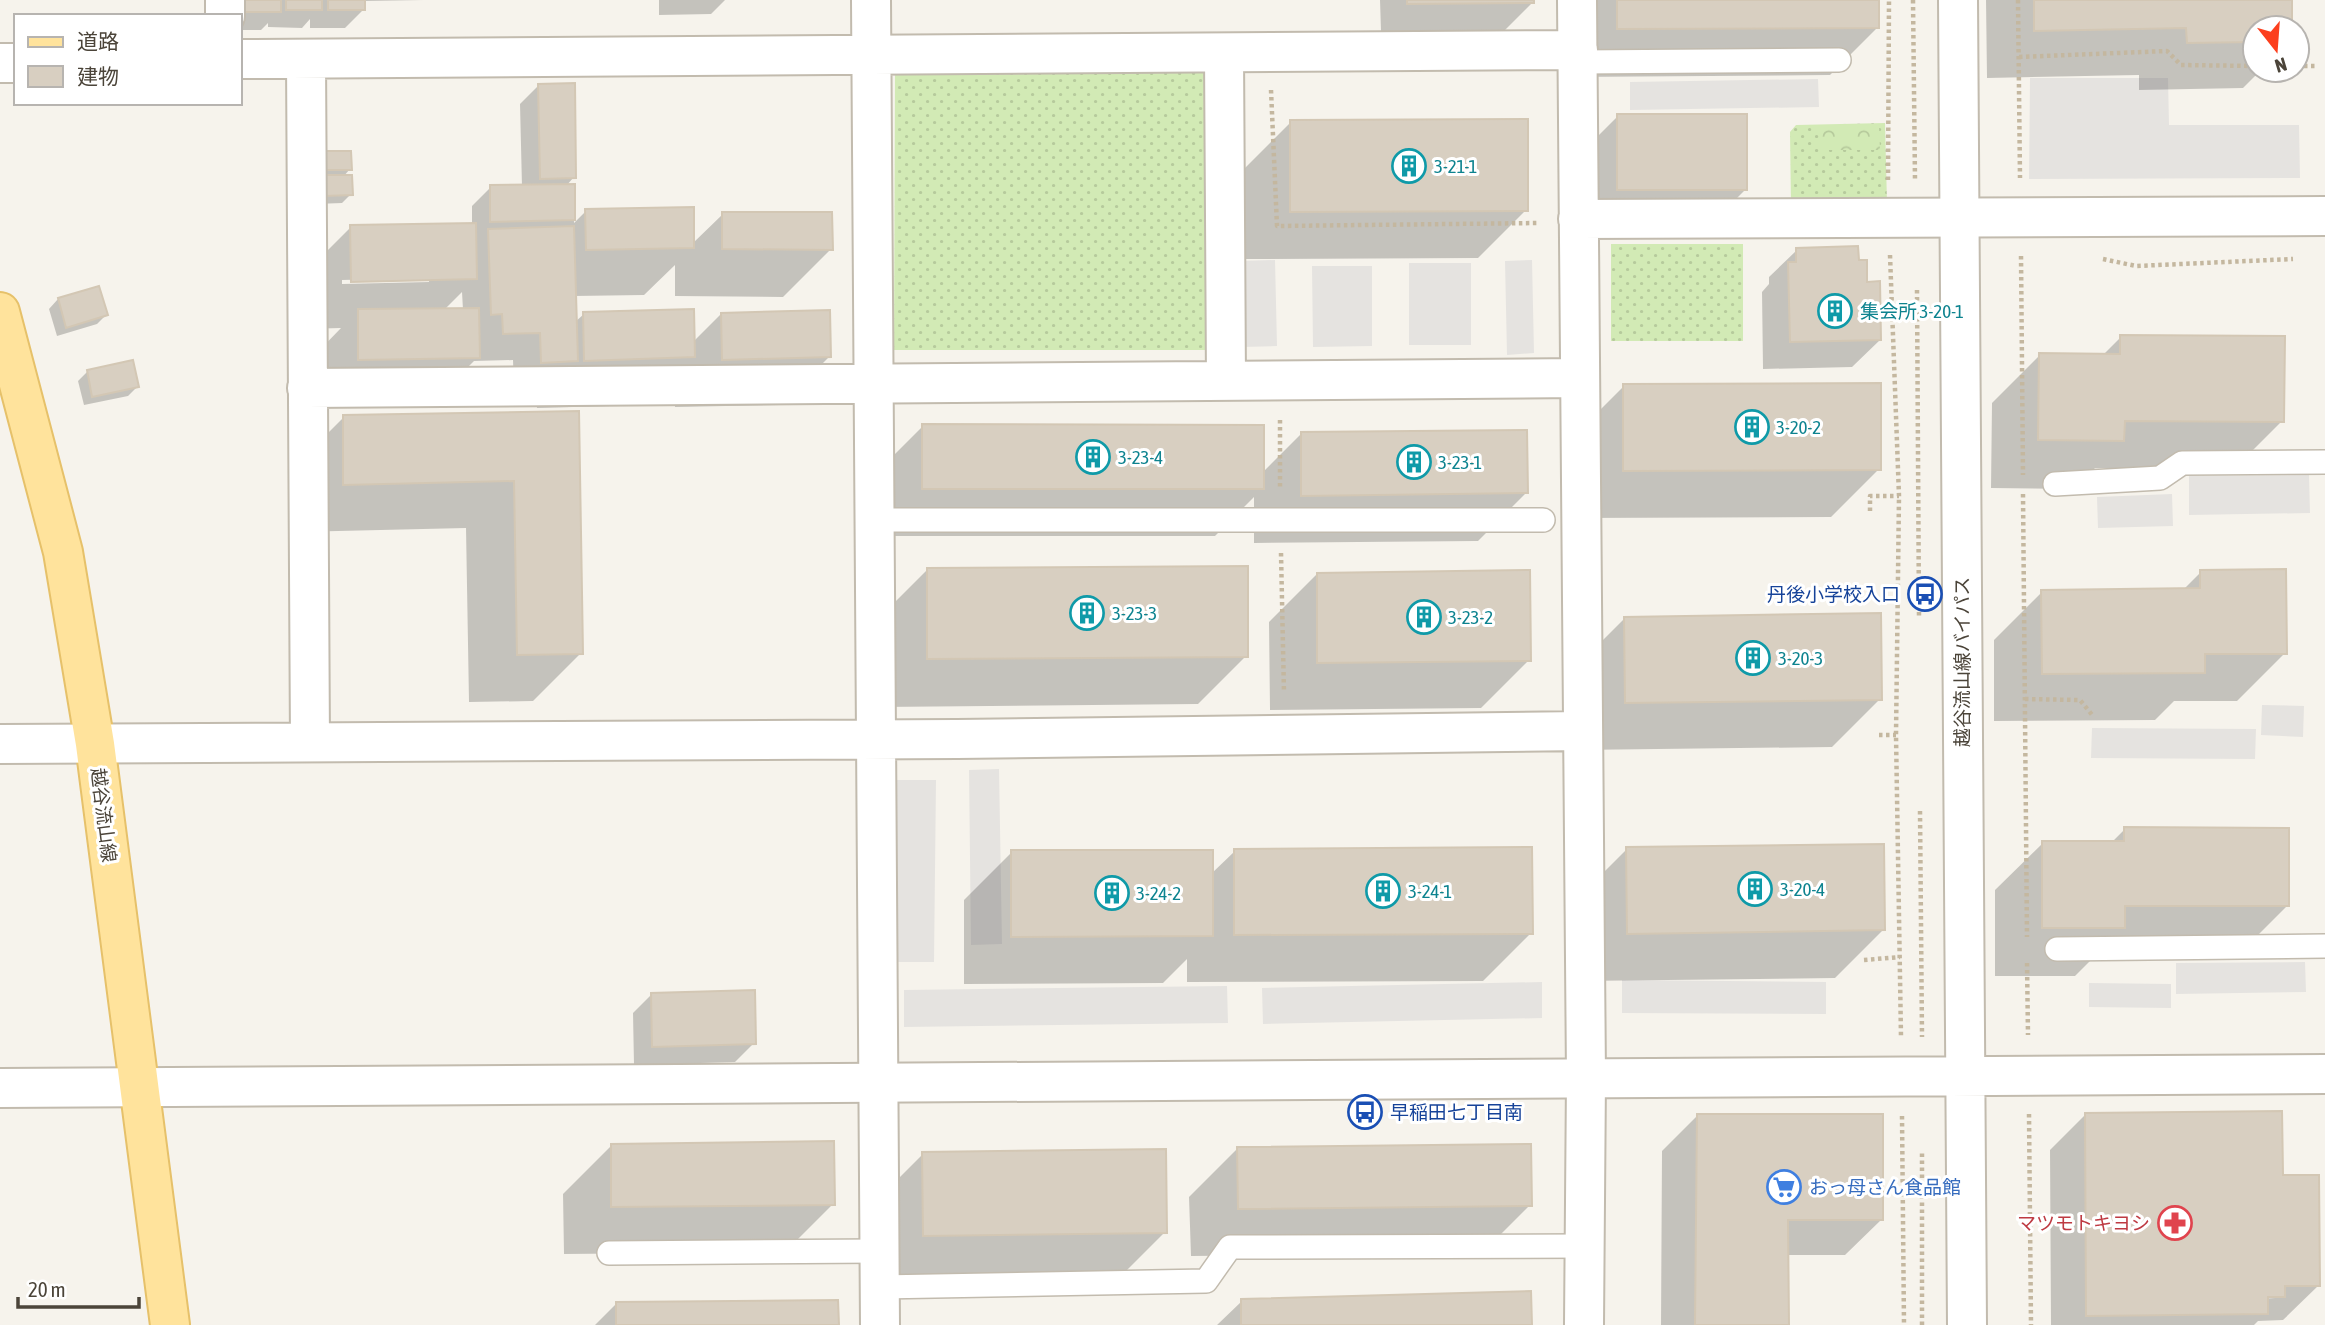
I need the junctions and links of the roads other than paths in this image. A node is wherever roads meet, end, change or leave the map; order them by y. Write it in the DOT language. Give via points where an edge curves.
graph roads {
  1 [pos="871,0"];
  2 [pos="1577,0"];
  3 [pos="1958,0"];
  4 [pos="1224,53"];
  5 [pos="871,55"];
  6 [pos="1578,56"];
  7 [pos="242,59"];
  8 [pos="306,59"];
  9 [pos="1839,60"];
  10 [pos="2325,216"];
  11 [pos="1958,217"];
  12 [pos="1578,219"];
  13 [pos="0,312"];
  14 [pos="1580,378"];
  15 [pos="1226,381"];
  16 [pos="875,384"];
  17 [pos="307,388"];
  18 [pos="2325,462"];
  19 [pos="2055,484"];
  20 [pos="876,520"];
  21 [pos="1543,520"];
  22 [pos="1582,731"];
  23 [pos="878,739"];
  24 [pos="310,741"];
  25 [pos="0,744"];
  26 [pos="95,744"];
  27 [pos="2325,946"];
  28 [pos="2057,949"];
  29 [pos="2325,1074"];
  30 [pos="1966,1075"];
  31 [pos="1586,1078"];
  32 [pos="880,1081"];
  33 [pos="139,1087"];
  34 [pos="0,1088"];
  35 [pos="1584,1246"];
  36 [pos="609,1253"];
  37 [pos="880,1269"];
  38 [pos="170,1325"];
  39 [pos="880,1325"];
  40 [pos="1584,1325"];
  41 [pos="1967,1325"];
  1 -- 5 [label="street"];
  2 -- 6 [label="street"];
  3 -- 11 [label="street, 越谷流山線バイパス"];
  4 -- 5 [label="street"];
  4 -- 6 [label="street"];
  4 -- 15 [label="street"];
  5 -- 8 [label="street"];
  5 -- 16 [label="street"];
  6 -- 9 [label="lane"];
  6 -- 12 [label="street"];
  7 -- 8 [label="street"];
  8 -- 17 [label="street"];
  10 -- 11 [label="street"];
  11 -- 12 [label="street"];
  11 -- 30 [label="street, 越谷流山線バイパス"];
  12 -- 14 [label="street"];
  13 -- 26 [label="main road, 越谷流山線" via="63,552"];
  14 -- 15 [label="street"];
  14 -- 22 [label="street"];
  15 -- 16 [label="street"];
  16 -- 17 [label="street"];
  16 -- 20 [label="street"];
  17 -- 24 [label="street"];
  18 -- 19 [label="lane" via="2182,463 2160,478"];
  20 -- 21 [label="lane"];
  20 -- 23 [label="street"];
  22 -- 23 [label="street"];
  22 -- 31 [label="street"];
  23 -- 24 [label="street"];
  23 -- 32 [label="street"];
  24 -- 26 [label="street"];
  25 -- 26 [label="street"];
  26 -- 33 [label="main road, 越谷流山線"];
  27 -- 28 [label="lane"];
  29 -- 30 [label="street"];
  30 -- 31 [label="street"];
  30 -- 41 [label="street, 越谷流山線バイパス"];
  31 -- 32 [label="street"];
  31 -- 35 [label="street"];
  32 -- 33 [label="street"];
  32 -- 37 [label="street"];
  33 -- 34 [label="street"];
  33 -- 38 [label="main road, 越谷流山線"];
  35 -- 37 [label="lane" via="1230,1247 1206,1281"];
  35 -- 40 [label="street"];
  36 -- 37 [label="lane"];
  37 -- 39 [label="street"];
}
